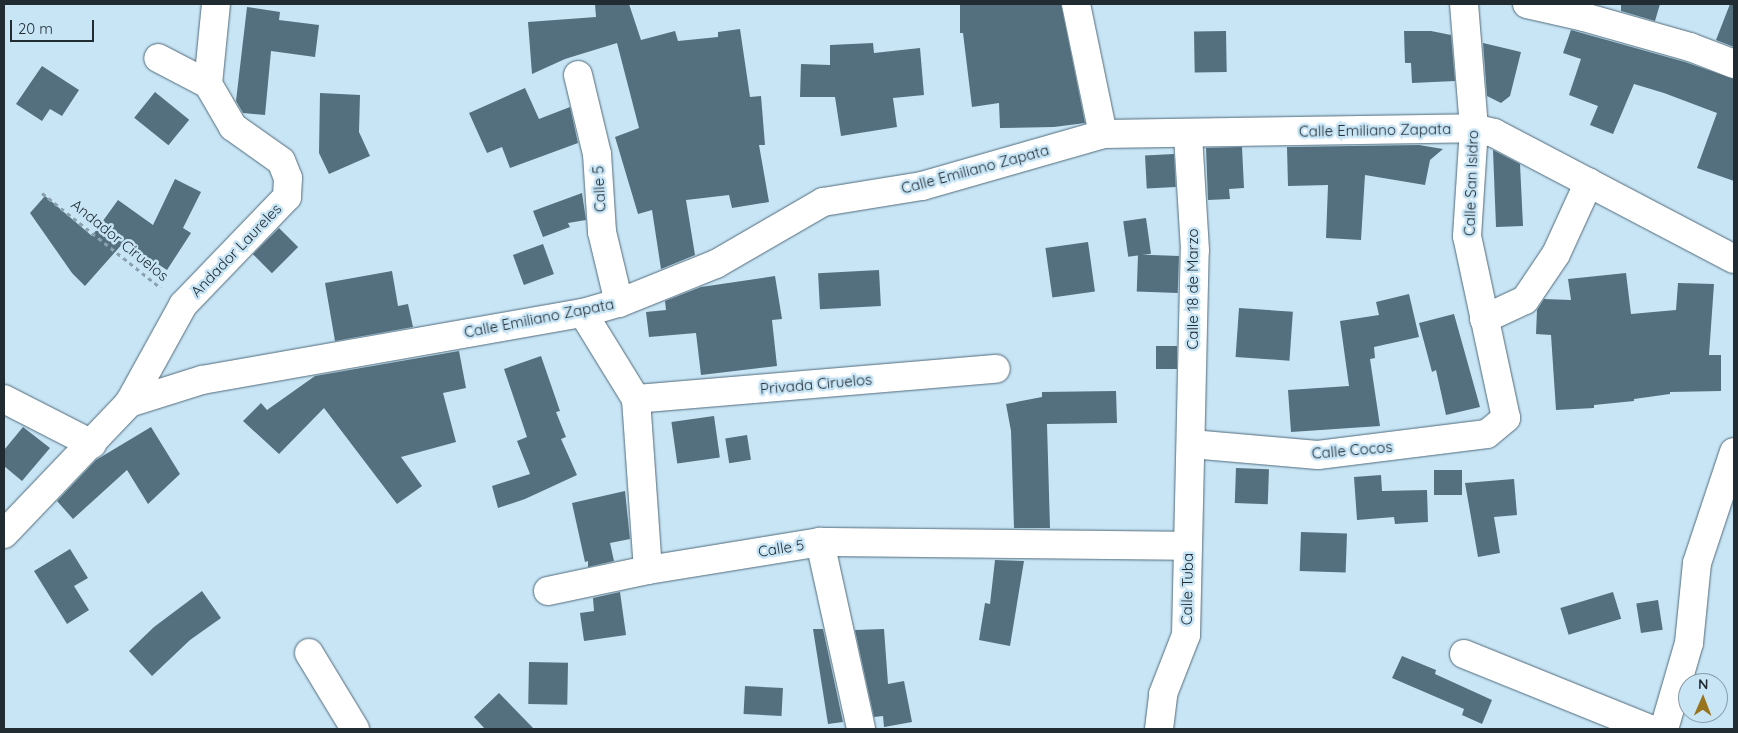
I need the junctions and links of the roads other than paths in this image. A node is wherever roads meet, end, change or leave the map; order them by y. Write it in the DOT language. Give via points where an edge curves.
graph roads {
  1 [pos="216,4"];
  2 [pos="1076,4"];
  3 [pos="1464,4"];
  4 [pos="1527,4"];
  5 [pos="158,58"];
  6 [pos="1734,64"];
  7 [pos="578,75"];
  8 [pos="208,84"];
  9 [pos="1474,128"];
  10 [pos="1103,134"];
  11 [pos="1188,134"];
  12 [pos="1589,182"];
  13 [pos="1734,259"];
  14 [pos="619,303"];
  15 [pos="583,313"];
  16 [pos="1484,319"];
  17 [pos="996,370"];
  18 [pos="4,399"];
  19 [pos="636,399"];
  20 [pos="129,403"];
  21 [pos="1506,418"];
  22 [pos="92,444"];
  23 [pos="1191,444"];
  24 [pos="1734,452"];
  25 [pos="4,534"];
  26 [pos="820,542"];
  27 [pos="1188,546"];
  28 [pos="648,570"];
  29 [pos="548,591"];
  30 [pos="309,654"];
  31 [pos="1464,654"];
  32 [pos="355,729"];
  33 [pos="861,729"];
  34 [pos="1159,729"];
  35 [pos="1650,729"];
  36 [pos="1664,729"];
  1 -- 8 [label="street"];
  2 -- 10 [label="street"];
  3 -- 9 [label="street, Calle San Isidro"];
  4 -- 6 [label="street" via="1690,46"];
  5 -- 8 [label="street"];
  7 -- 14 [label="street, Calle 5" via="597,154 602,232"];
  8 -- 20 [label="street, Andador Laureles" via="233,127 281,161 288,178 287,197 183,306"];
  9 -- 11 [label="street, Calle Emiliano Zapata"];
  9 -- 12 [label="street, Calle Emiliano Zapata" via="1494,133"];
  9 -- 16 [label="street, Calle San Isidro" via="1467,236"];
  10 -- 11 [label="street, Calle Emiliano Zapata"];
  10 -- 14 [label="street, Calle Emiliano Zapata" via="922,186 823,202 716,264"];
  11 -- 23 [label="street, Calle 18 de Marzo" via="1195,250"];
  12 -- 13 [label="street, Calle Emiliano Zapata"];
  12 -- 16 [label="street" via="1556,254 1525,300"];
  14 -- 15 [label="street, Calle Emiliano Zapata"];
  15 -- 19 [label="street"];
  15 -- 20 [label="street, Calle Emiliano Zapata" via="202,380"];
  16 -- 21 [label="street, Calle San Isidro"];
  17 -- 19 [label="street, Privada Ciruelos"];
  18 -- 22 [label="street"];
  19 -- 28 [label="street"];
  20 -- 22 [label="street"];
  21 -- 23 [label="street, Calle Cocos" via="1487,434 1318,455"];
  22 -- 25 [label="street"];
  23 -- 27 [label="street, Calle Tuba"];
  24 -- 36 [label="street" via="1697,562 1688,643"];
  26 -- 27 [label="street, Calle 5"];
  26 -- 28 [label="street, Calle 5"];
  26 -- 33 [label="street"];
  27 -- 34 [label="street, Calle Tuba" via="1186,635 1163,694"];
  28 -- 29 [label="street, Calle 5"];
  30 -- 32 [label="street"];
  31 -- 35 [label="street"];
}
